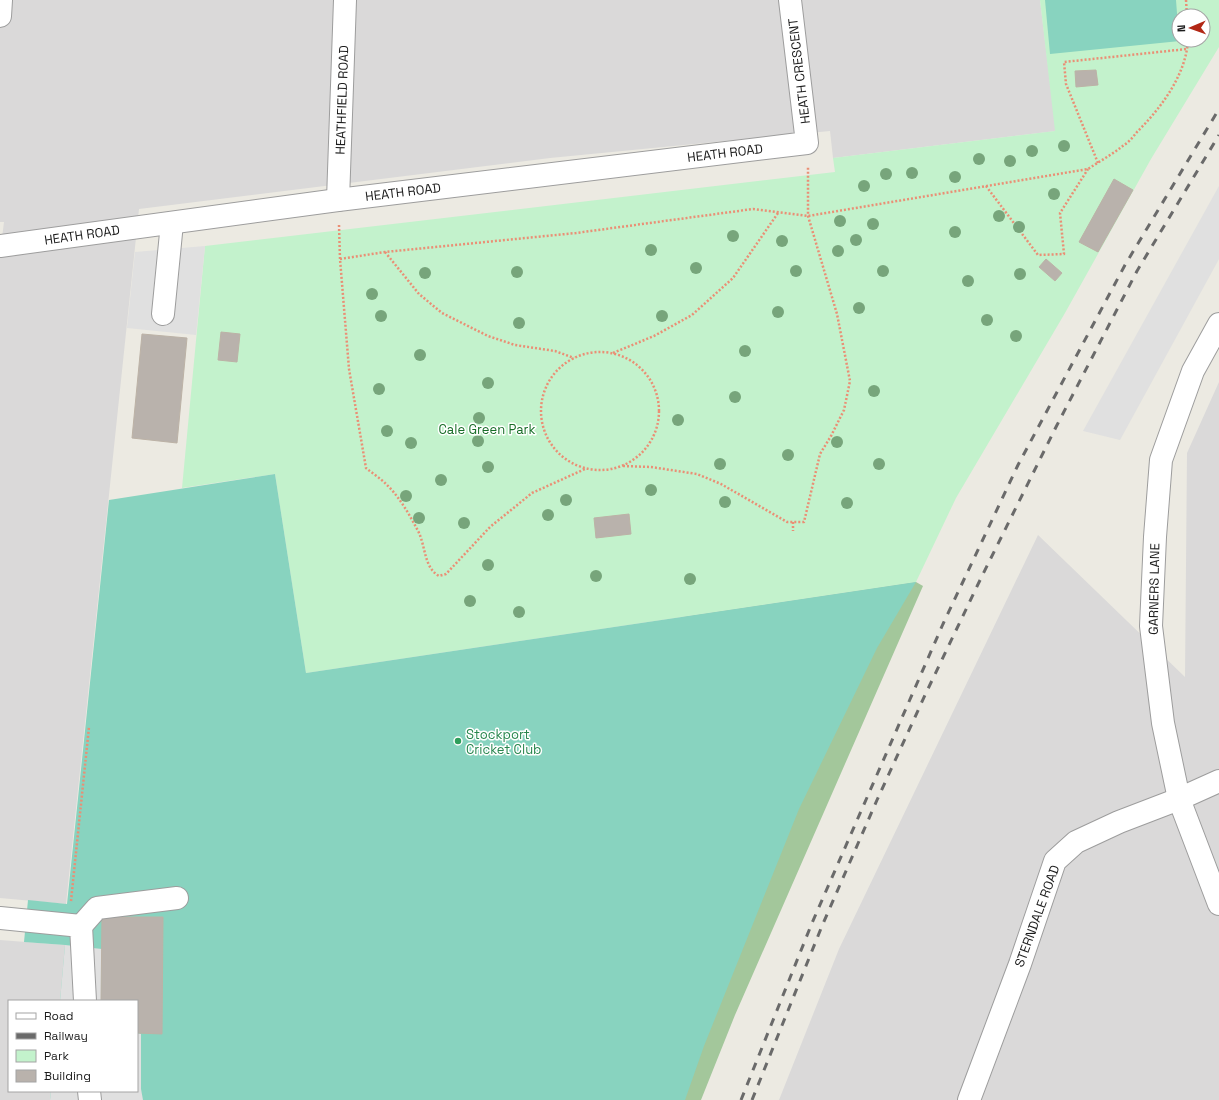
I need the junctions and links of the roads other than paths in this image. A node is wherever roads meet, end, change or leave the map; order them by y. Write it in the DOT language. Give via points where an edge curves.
graph roads {
  1 [pos="1,0"];
  2 [pos="346,0"];
  3 [pos="790,0"];
  4 [pos="0,16"];
  5 [pos="807,143"];
  6 [pos="338,200"];
  7 [pos="172,222"];
  8 [pos="0,246"];
  9 [pos="163,314"];
  10 [pos="1219,324"];
  11 [pos="1219,780"];
  12 [pos="1179,798"];
  13 [pos="177,898"];
  14 [pos="1219,904"];
  15 [pos="0,918"];
  16 [pos="75,925"];
  17 [pos="85,1000"];
  18 [pos="969,1100"];
  1 -- 4 [label="street"];
  2 -- 6 [label="street, HEATHFIELD ROAD"];
  3 -- 5 [label="street, HEATH CRESCENT"];
  5 -- 6 [label="street, HEATH ROAD"];
  6 -- 7 [label="street, HEATH ROAD"];
  7 -- 8 [label="street, HEATH ROAD"];
  7 -- 9 [label="street"];
  10 -- 12 [label="street, GARNERS LANE" via="1193,372 1161,460 1151,626 1163,723"];
  11 -- 12 [label="street, STERNDALE ROAD"];
  12 -- 14 [label="street, GARNERS LANE"];
  12 -- 18 [label="street, STERNDALE ROAD" via="1076,842 1056,861"];
  13 -- 16 [label="street" via="97,908"];
  15 -- 16 [label="street"];
  16 -- 17 [label="street"];
}
